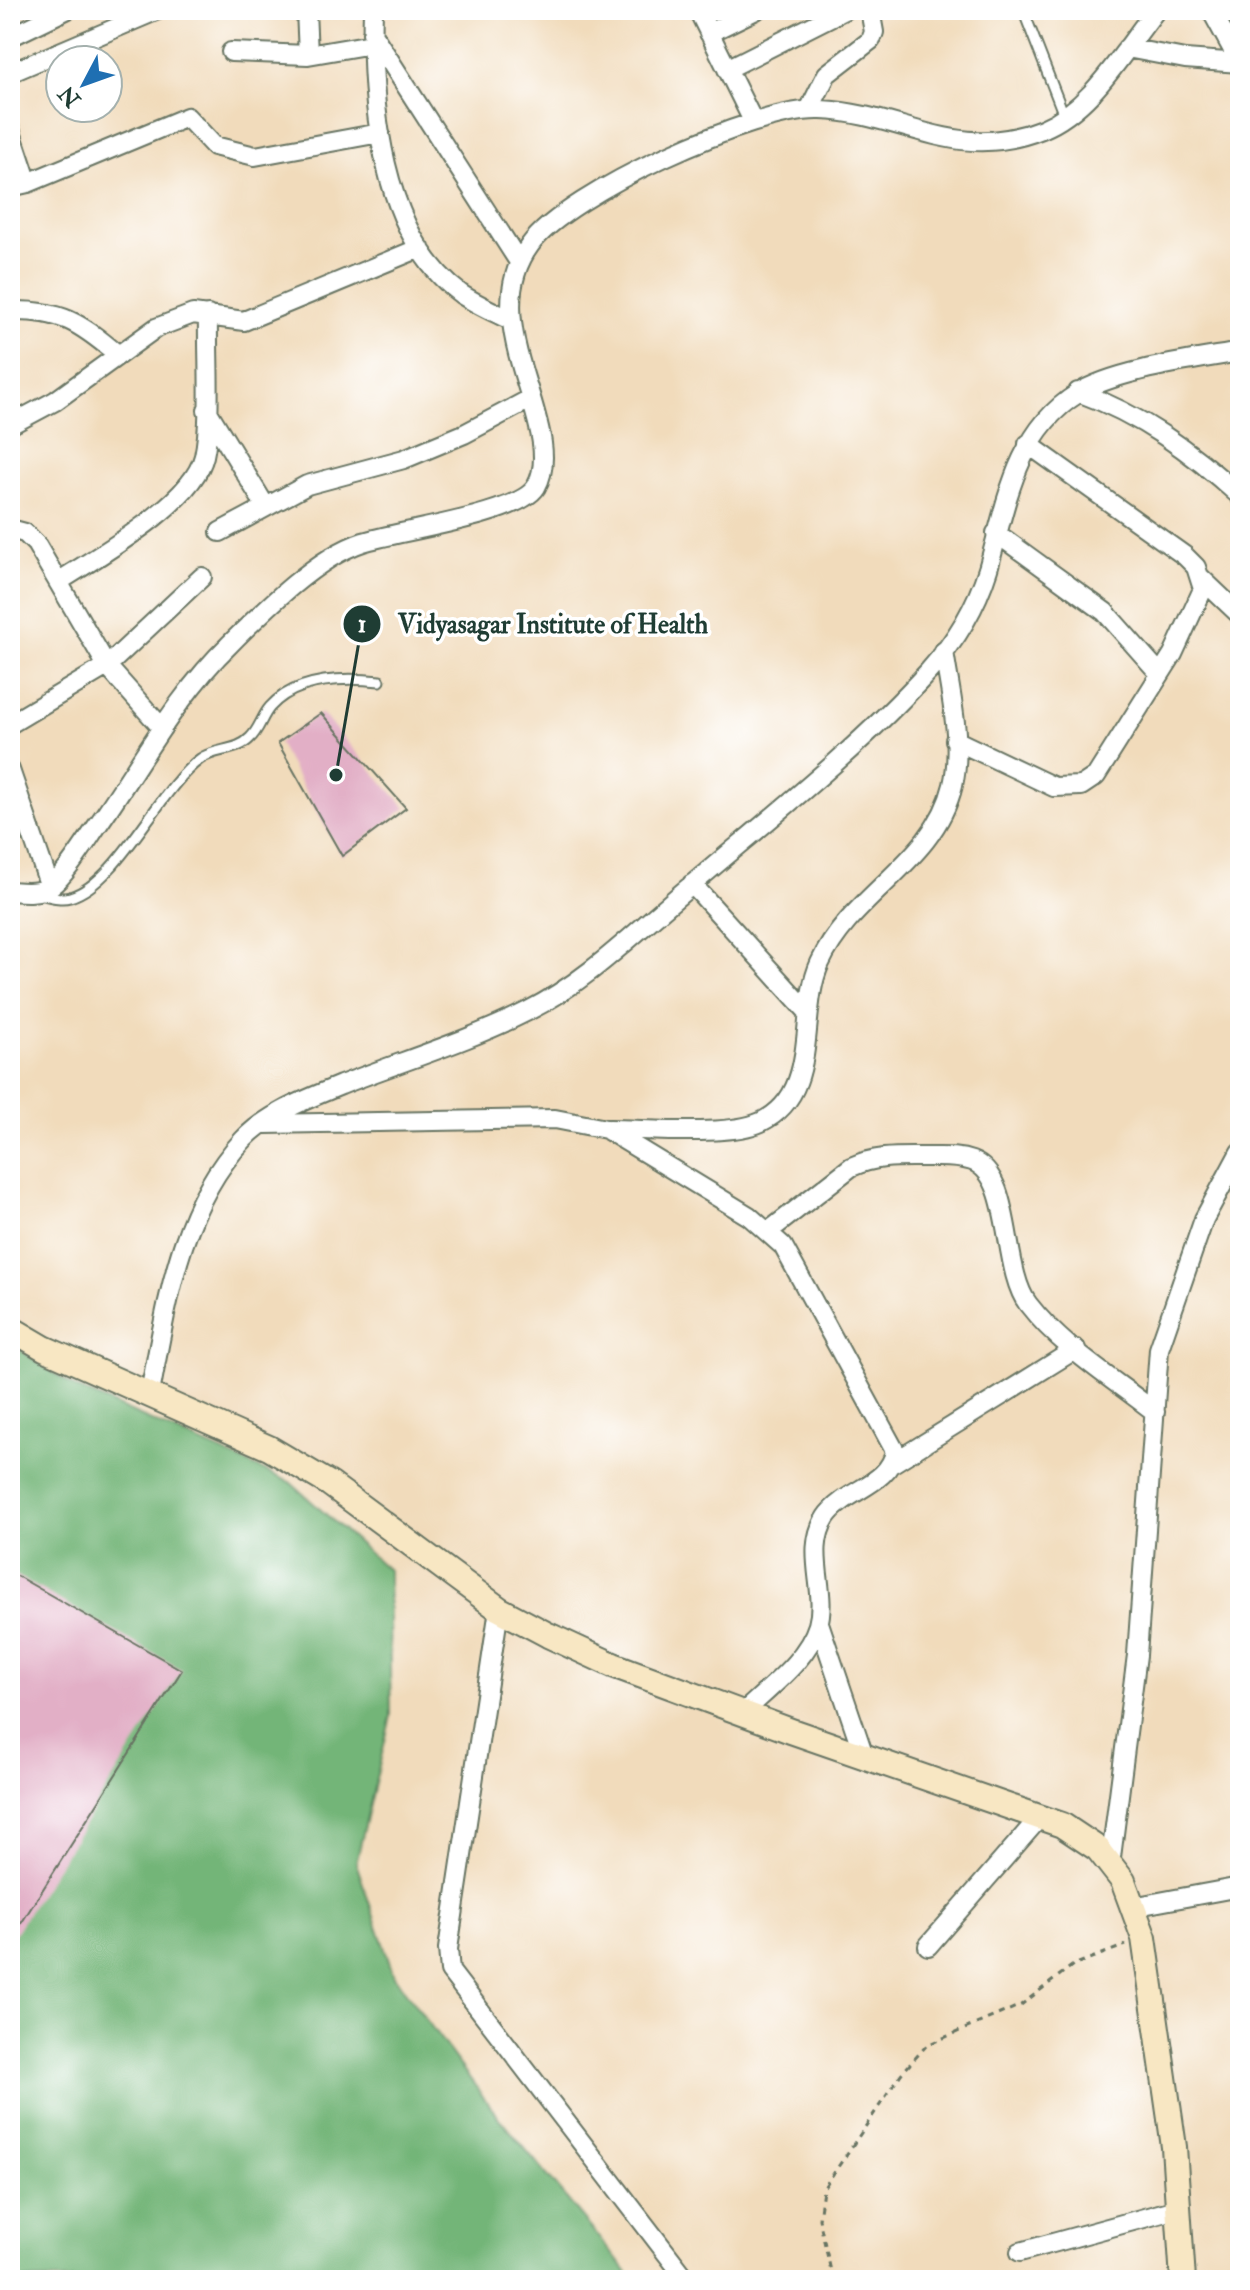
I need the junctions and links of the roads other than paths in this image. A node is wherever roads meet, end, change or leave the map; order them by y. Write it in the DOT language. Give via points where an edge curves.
graph roads {
  1 [pos="66,10"];
  2 [pos="158,10"];
  3 [pos="306,10"];
  4 [pos="373,10"];
  5 [pos="698,10"];
  6 [pos="756,10"];
  7 [pos="844,10"];
  8 [pos="870,10"];
  9 [pos="1023,10"];
  10 [pos="1156,10"];
  11 [pos="1211,10"];
  12 [pos="709,33"];
  13 [pos="10,37"];
  14 [pos="372,38"];
  15 [pos="1127,48"];
  16 [pos="231,52"];
  17 [pos="308,55"];
  18 [pos="1240,63"];
  19 [pos="727,69"];
  20 [pos="10,73"];
  21 [pos="809,110"];
  22 [pos="1065,118"];
  23 [pos="753,121"];
  24 [pos="10,129"];
  25 [pos="380,133"];
  26 [pos="19,185"];
  27 [pos="420,248"];
  28 [pos="519,262"];
  29 [pos="10,311"];
  30 [pos="208,315"];
  31 [pos="510,320"];
  32 [pos="1240,352"];
  33 [pos="117,354"];
  34 [pos="1078,392"];
  35 [pos="530,399"];
  36 [pos="206,409"];
  37 [pos="10,425"];
  38 [pos="1028,444"];
  39 [pos="1240,496"];
  40 [pos="266,507"];
  41 [pos="10,529"];
  42 [pos="220,532"];
  43 [pos="996,533"];
  44 [pos="202,577"];
  45 [pos="1201,578"];
  46 [pos="58,582"];
  47 [pos="1240,615"];
  48 [pos="944,651"];
  49 [pos="107,666"];
  50 [pos="1160,674"];
  51 [pos="380,681"];
  52 [pos="10,724"];
  53 [pos="162,728"];
  54 [pos="955,740"];
  55 [pos="10,770"];
  56 [pos="692,884"];
  57 [pos="41,890"];
  58 [pos="10,891"];
  59 [pos="808,1012"];
  60 [pos="265,1124"];
  61 [pos="606,1129"];
  62 [pos="1240,1152"];
  63 [pos="769,1231"];
  64 [pos="10,1328"];
  65 [pos="1076,1349"];
  66 [pos="150,1393"];
  67 [pos="1155,1412"];
  68 [pos="893,1463"];
  69 [pos="499,1609"];
  70 [pos="819,1623"];
  71 [pos="743,1713"];
  72 [pos="864,1756"];
  73 [pos="1040,1817"];
  74 [pos="1110,1865"];
  75 [pos="1240,1887"];
  76 [pos="1132,1907"];
  77 [pos="928,1946"];
  78 [pos="1177,2209"];
  79 [pos="1020,2252"];
  80 [pos="687,2280"];
  81 [pos="1183,2280"];
  1 -- 13 [label="street"];
  2 -- 20 [label="street"];
  3 -- 17 [label="street"];
  4 -- 14 [label="street"];
  5 -- 12 [label="street"];
  6 -- 12 [label="street"];
  7 -- 19 [label="street"];
  8 -- 21 [label="street" via="871,40 827,74"];
  9 -- 22 [label="lane"];
  10 -- 15 [label="street"];
  11 -- 18 [label="street"];
  12 -- 19 [label="street"];
  14 -- 17 [label="street"];
  14 -- 25 [label="street" via="372,87"];
  14 -- 28 [label="street"];
  15 -- 18 [label="street"];
  15 -- 22 [label="street"];
  16 -- 17 [label="street"];
  19 -- 23 [label="street"];
  21 -- 22 [label="street" via="970,144 1023,136"];
  21 -- 23 [label="street"];
  23 -- 28 [label="street" via="670,154 558,217"];
  24 -- 26 [label="street"];
  25 -- 26 [label="street" via="255,156 214,146 187,117"];
  25 -- 27 [label="street" via="393,185"];
  27 -- 30 [label="street" via="244,321"];
  27 -- 31 [label="street" via="462,294"];
  28 -- 31 [label="street" via="511,286"];
  29 -- 33 [label="street" via="55,314 80,323"];
  30 -- 33 [label="street" via="193,314 156,328"];
  30 -- 36 [label="street"];
  31 -- 35 [label="street"];
  32 -- 34 [label="street" via="1133,373"];
  33 -- 37 [label="street" via="55,401"];
  34 -- 38 [label="street"];
  34 -- 39 [label="street" via="1143,420"];
  35 -- 40 [label="street" via="432,448 307,485"];
  35 -- 53 [label="street" via="541,446 541,476 533,493 482,514 356,544 324,564 205,668"];
  36 -- 40 [label="street"];
  36 -- 46 [label="street" via="204,456 194,480 140,527"];
  38 -- 43 [label="street"];
  38 -- 45 [label="street" via="1185,556"];
  40 -- 42 [label="street"];
  41 -- 46 [label="street" via="25,533 36,544"];
  43 -- 48 [label="street" via="964,626"];
  43 -- 50 [label="street" via="1105,612"];
  44 -- 49 [label="street"];
  45 -- 47 [label="street"];
  45 -- 50 [label="street" via="1203,589"];
  46 -- 49 [label="street"];
  48 -- 54 [label="street"];
  48 -- 56 [label="street" via="853,744"];
  49 -- 52 [label="street"];
  49 -- 53 [label="street"];
  50 -- 54 [label="street" via="1096,776 1081,786 1054,787"];
  51 -- 57 [label="lane" via="327,681 283,695 251,738 214,751 190,768 91,885 68,898"];
  53 -- 57 [label="street" via="88,839"];
  54 -- 59 [label="street" via="953,784 933,832 833,939 809,992"];
  55 -- 57 [label="street"];
  56 -- 59 [label="street"];
  56 -- 60 [label="street" via="580,978 528,1011 293,1104"];
  57 -- 58 [label="street"];
  59 -- 61 [label="street" via="804,1063 794,1089 760,1122 732,1129"];
  60 -- 61 [label="street" via="555,1119"];
  60 -- 66 [label="street" via="244,1138 211,1183 181,1246"];
  61 -- 63 [label="street"];
  62 -- 67 [label="street" via="1204,1219 1168,1313 1159,1349"];
  63 -- 65 [label="street" via="865,1160 974,1161 997,1189 1017,1284 1028,1304"];
  63 -- 68 [label="street" via="783,1246 890,1436"];
  64 -- 66 [label="main road"];
  65 -- 67 [label="street"];
  65 -- 68 [label="street"];
  66 -- 69 [label="main road" via="269,1448 330,1484"];
  67 -- 74 [label="street" via="1137,1655"];
  68 -- 70 [label="street" via="827,1515 816,1552"];
  69 -- 71 [label="main road" via="613,1665"];
  69 -- 80 [label="street" via="448,1949 450,1971"];
  70 -- 71 [label="street" via="801,1655"];
  70 -- 72 [label="street"];
  71 -- 72 [label="main road"];
  72 -- 73 [label="main road"];
  73 -- 74 [label="main road" via="1098,1849"];
  73 -- 77 [label="street"];
  74 -- 76 [label="main road" via="1123,1881"];
  75 -- 76 [label="street"];
  76 -- 78 [label="main road" via="1144,1938 1174,2147"];
  78 -- 79 [label="street"];
  78 -- 81 [label="main road"];
}
